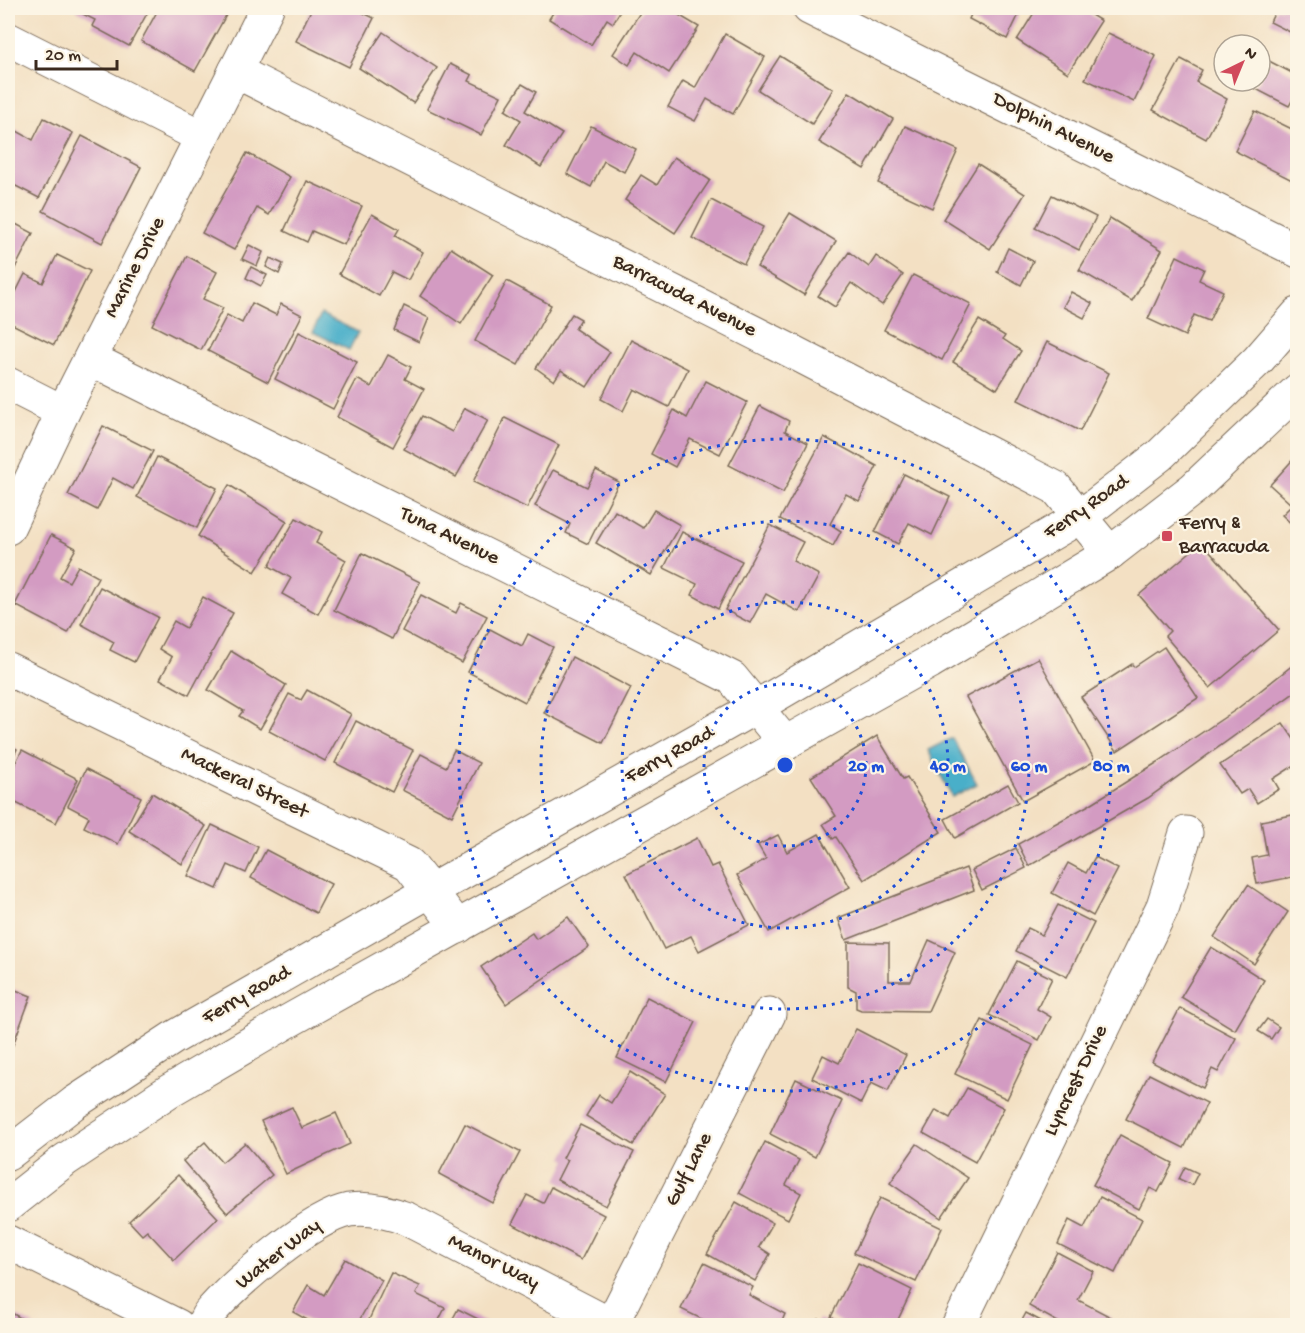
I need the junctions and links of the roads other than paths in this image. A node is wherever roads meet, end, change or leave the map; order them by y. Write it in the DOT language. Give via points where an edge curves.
graph roads {
  1 [pos="267,8"];
  2 [pos="809,8"];
  3 [pos="8,39"];
  4 [pos="235,71"];
  5 [pos="202,137"];
  6 [pos="1298,251"];
  7 [pos="1298,314"];
  8 [pos="91,359"];
  9 [pos="8,384"];
  10 [pos="1298,390"];
  11 [pos="63,412"];
  12 [pos="1080,517"];
  13 [pos="8,528"];
  14 [pos="1110,553"];
  15 [pos="8,669"];
  16 [pos="756,707"];
  17 [pos="786,744"];
  18 [pos="1186,833"];
  19 [pos="430,891"];
  20 [pos="458,927"];
  21 [pos="769,1014"];
  22 [pos="8,1154"];
  23 [pos="8,1205"];
  24 [pos="370,1209"];
  25 [pos="8,1242"];
  26 [pos="612,1325"];
  27 [pos="178,1326"];
  28 [pos="203,1326"];
  29 [pos="958,1326"];
  1 -- 4 [label="street, Marine Drive"];
  2 -- 6 [label="street, Dolphin Avenue"];
  3 -- 5 [label="street"];
  4 -- 5 [label="street, Marine Drive"];
  4 -- 12 [label="street, Barracuda Avenue" via="1039,478 1056,488"];
  5 -- 8 [label="street, Marine Drive"];
  7 -- 12 [label="street, Ferry Road" via="1258,360 1160,455"];
  8 -- 11 [label="street, Marine Drive"];
  8 -- 16 [label="street, Tuna Avenue" via="732,678"];
  9 -- 11 [label="street"];
  10 -- 14 [label="street, Ferry Road" via="1194,488"];
  11 -- 13 [label="street, Marine Drive"];
  12 -- 14 [label="street, Barracuda Avenue"];
  12 -- 16 [label="street, Ferry Road"];
  14 -- 17 [label="street, Ferry Road"];
  15 -- 19 [label="street, Mackeral Street" via="409,864"];
  16 -- 17 [label="street, Tuna Avenue"];
  16 -- 19 [label="street, Ferry Road"];
  17 -- 20 [label="street, Ferry Road"];
  18 -- 29 [label="street, Lyncrest Drive" via="1163,906"];
  19 -- 20 [label="street, Mackeral Street"];
  19 -- 22 [label="street, Ferry Road" via="173,1038 74,1103"];
  20 -- 23 [label="street, Ferry Road" via="169,1091 65,1160"];
  21 -- 26 [label="street, Gulf Lane"];
  24 -- 26 [label="street, Manor Way" via="408,1219"];
  24 -- 28 [label="street, Water Way" via="349,1210 313,1225 250,1274 210,1311"];
  25 -- 27 [label="street"];
}
